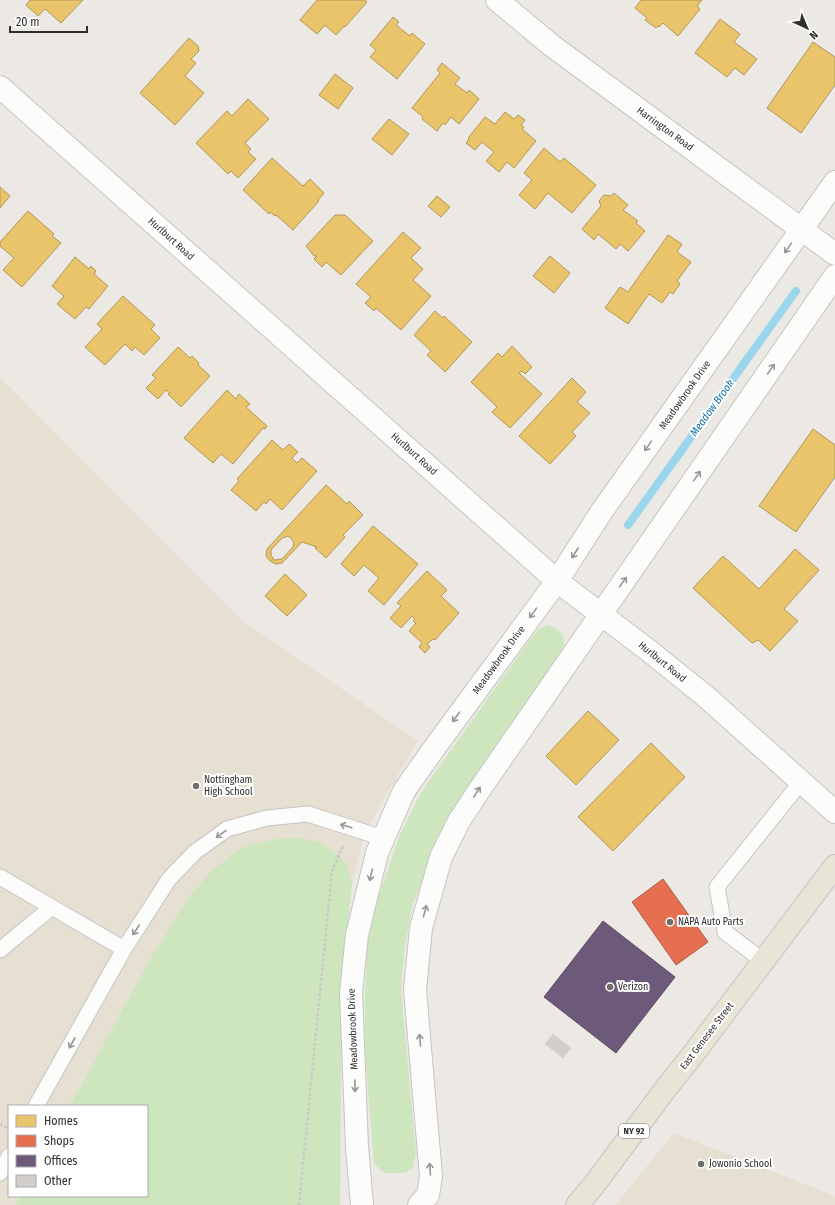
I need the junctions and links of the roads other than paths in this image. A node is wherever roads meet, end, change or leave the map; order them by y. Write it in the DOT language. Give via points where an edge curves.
graph roads {
  1 [pos="497,0"];
  2 [pos="0,87"];
  3 [pos="835,182"];
  4 [pos="801,230"];
  5 [pos="835,254"];
  6 [pos="835,276"];
  7 [pos="557,581"];
  8 [pos="600,614"];
  9 [pos="801,782"];
  10 [pos="835,812"];
  11 [pos="383,838"];
  12 [pos="835,866"];
  13 [pos="0,877"];
  14 [pos="52,907"];
  15 [pos="124,949"];
  16 [pos="0,950"];
  17 [pos="763,961"];
  18 [pos="37,1105"];
  19 [pos="8,1158"];
  20 [pos="0,1173"];
  21 [pos="362,1205"];
  22 [pos="420,1205"];
  23 [pos="577,1205"];
  1 -- 4 [label="street, Harrington Road" via="551,45"];
  2 -- 7 [label="street, Hurlburt Road"];
  3 -- 4 [label="street, Meadowbrook Drive"];
  4 -- 5 [label="street, Harrington Road"];
  4 -- 7 [label="street, Meadowbrook Drive, one-way" via="602,511"];
  8 -- 6 [label="street, one-way"];
  7 -- 8 [label="street, Hurlburt Road"];
  7 -- 11 [label="street, Meadowbrook Drive, one-way" via="404,791"];
  8 -- 9 [label="street, Hurlburt Road" via="704,695"];
  22 -- 8 [label="street, one-way" via="428,1194 431,1176 415,990 421,928 435,876 441,857 459,821"];
  9 -- 10 [label="street, Hurlburt Road"];
  9 -- 17 [label="lane" via="717,887 725,932"];
  11 -- 15 [label="lane, one-way" via="308,814 267,818 227,829 196,852 169,879"];
  11 -- 21 [label="street, Meadowbrook Drive, one-way" via="376,853 357,935 351,992"];
  12 -- 17 [label="main road, East Genesee Street / NY 92"];
  13 -- 14 [label="lane"];
  14 -- 15 [label="lane"];
  14 -- 16 [label="lane"];
  15 -- 18 [label="lane, one-way"];
  17 -- 23 [label="main road, East Genesee Street / NY 92"];
  19 -- 20 [label="lane"];
}
